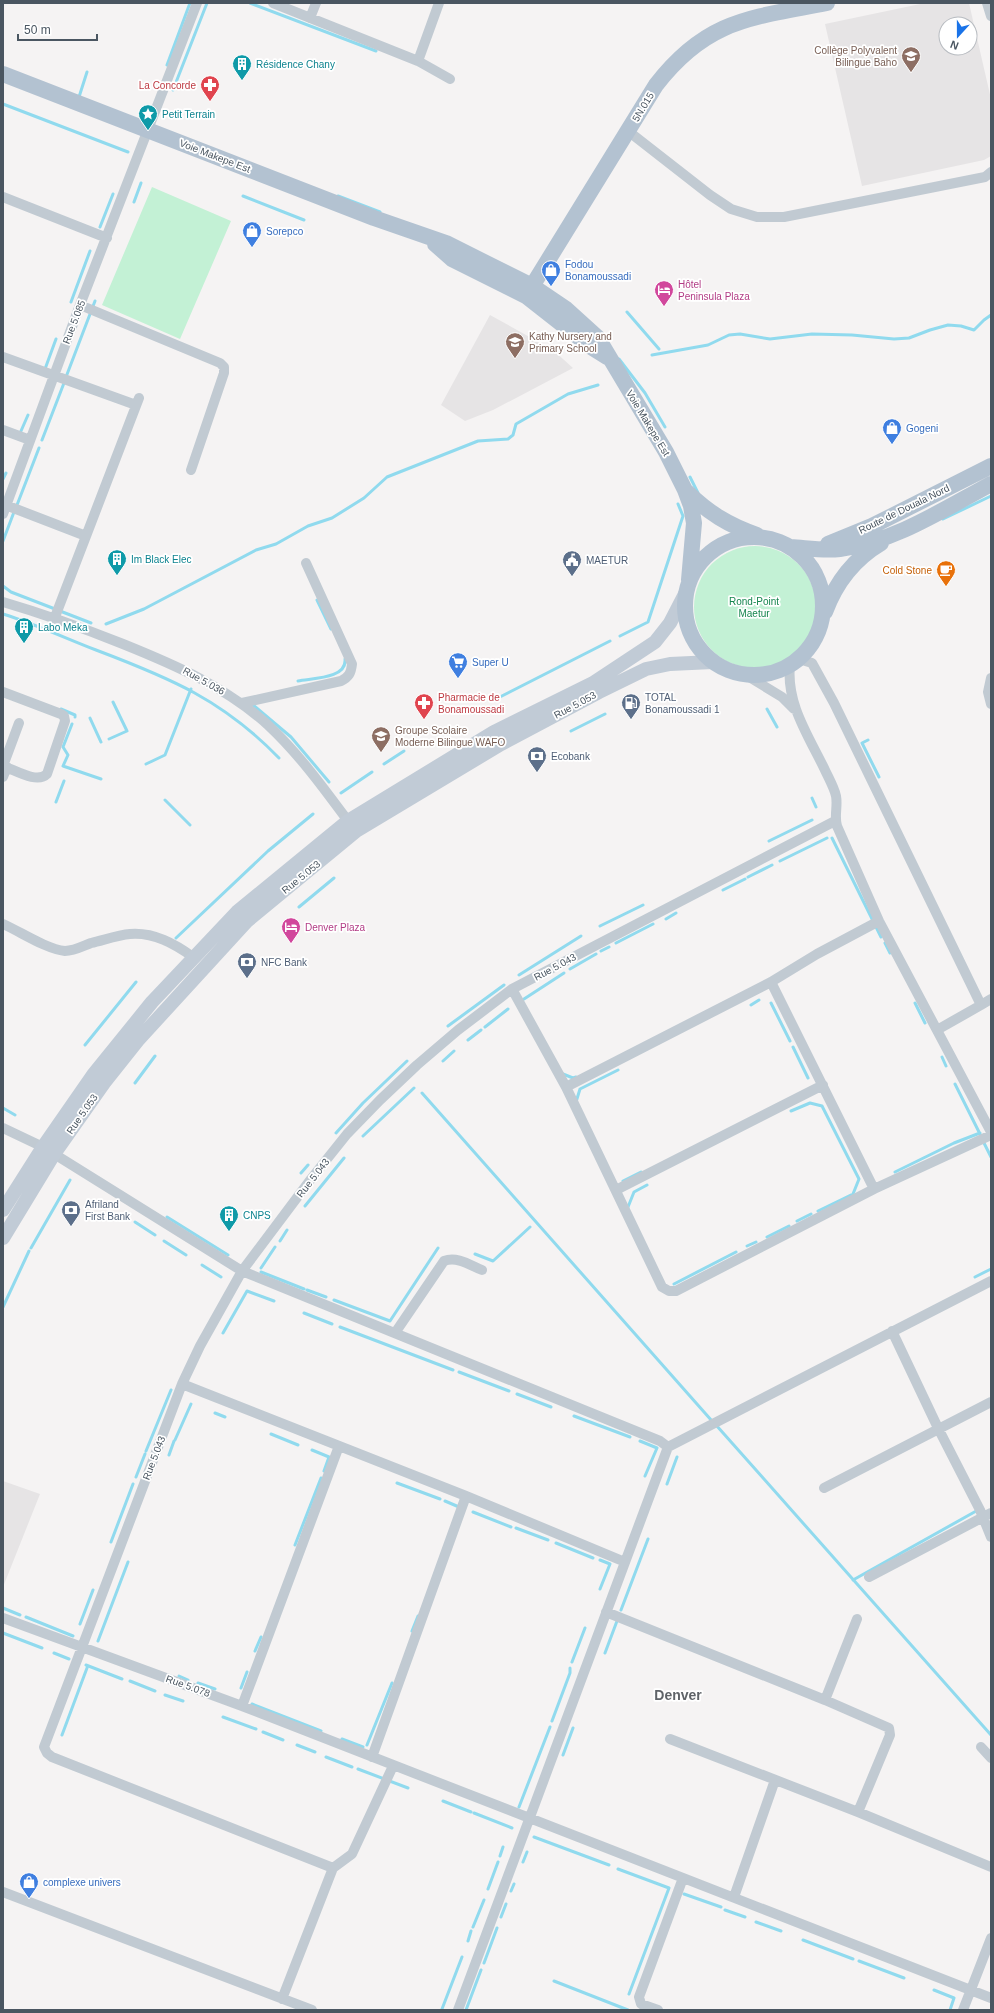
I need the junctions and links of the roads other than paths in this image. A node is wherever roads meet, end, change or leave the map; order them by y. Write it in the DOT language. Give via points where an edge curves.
graph roads {
  1 [pos="197,3"];
  2 [pos="273,3"];
  3 [pos="316,3"];
  4 [pos="439,3"];
  5 [pos="827,3"];
  6 [pos="987,3"];
  7 [pos="991,16"];
  8 [pos="310,18"];
  9 [pos="418,61"];
  10 [pos="3,74"];
  11 [pos="450,79"];
  12 [pos="148,130"];
  13 [pos="628,131"];
  14 [pos="991,172"];
  15 [pos="3,197"];
  16 [pos="106,238"];
  17 [pos="529,291"];
  18 [pos="80,305"];
  19 [pos="3,358"];
  20 [pos="54,376"];
  21 [pos="3,430"];
  22 [pos="30,440"];
  23 [pos="991,466"];
  24 [pos="191,470"];
  25 [pos="991,484"];
  26 [pos="685,490"];
  27 [pos="4,508"];
  28 [pos="899,531"];
  29 [pos="86,536"];
  30 [pos="766,538"];
  31 [pos="791,547"];
  32 [pos="815,549"];
  33 [pos="306,563"];
  34 [pos="687,587"];
  35 [pos="3,602"];
  36 [pos="55,617"];
  37 [pos="823,617"];
  38 [pos="713,662"];
  39 [pos="795,662"];
  40 [pos="746,675"];
  41 [pos="991,678"];
  42 [pos="3,692"];
  43 [pos="242,703"];
  44 [pos="991,704"];
  45 [pos="795,711"];
  46 [pos="19,723"];
  47 [pos="4,766"];
  48 [pos="3,777"];
  49 [pos="835,821"];
  50 [pos="352,826"];
  51 [pos="879,920"];
  52 [pos="3,924"];
  53 [pos="193,957"];
  54 [pos="771,982"];
  55 [pos="512,989"];
  56 [pos="991,999"];
  57 [pos="981,1004"];
  58 [pos="937,1030"];
  59 [pos="823,1085"];
  60 [pos="566,1087"];
  61 [pos="3,1128"];
  62 [pos="991,1132"];
  63 [pos="991,1135"];
  64 [pos="48,1150"];
  65 [pos="874,1189"];
  66 [pos="616,1190"];
  67 [pos="3,1210"];
  68 [pos="3,1238"];
  69 [pos="482,1270"];
  70 [pos="242,1271"];
  71 [pos="991,1281"];
  72 [pos="892,1331"];
  73 [pos="395,1333"];
  74 [pos="182,1384"];
  75 [pos="991,1402"];
  76 [pos="938,1428"];
  77 [pos="339,1446"];
  78 [pos="668,1447"];
  79 [pos="824,1488"];
  80 [pos="466,1496"];
  81 [pos="987,1515"];
  82 [pos="991,1536"];
  83 [pos="625,1562"];
  84 [pos="869,1576"];
  85 [pos="606,1612"];
  86 [pos="3,1618"];
  87 [pos="858,1619"];
  88 [pos="82,1648"];
  89 [pos="826,1700"];
  90 [pos="242,1706"];
  91 [pos="670,1739"];
  92 [pos="981,1747"];
  93 [pos="372,1757"];
  94 [pos="991,1758"];
  95 [pos="393,1766"];
  96 [pos="775,1780"];
  97 [pos="858,1812"];
  98 [pos="530,1818"];
  99 [pos="991,1867"];
  100 [pos="333,1868"];
  101 [pos="683,1878"];
  102 [pos="3,1892"];
  103 [pos="734,1897"];
  104 [pos="991,1938"];
  105 [pos="971,1990"];
  106 [pos="991,1998"];
  107 [pos="282,1999"];
  108 [pos="312,2010"];
  109 [pos="458,2010"];
  110 [pos="658,2010"];
  111 [pos="963,2010"];
  1 -- 12 [label="street, Rue 5.085"];
  2 -- 8 [label="street"];
  3 -- 8 [label="street"];
  4 -- 9 [label="street"];
  5 -- 13 [label="main road, 5N.015" via="757,16 726,26 702,40 679,57 667,70"];
  6 -- 7 [label="street"];
  8 -- 9 [label="street"];
  9 -- 11 [label="street"];
  10 -- 12 [label="main road, Voie Makepe Est"];
  12 -- 16 [label="street, Rue 5.085"];
  12 -- 17 [label="main road, Voie Makepe Est" via="427,237 452,259"];
  13 -- 14 [label="street" via="731,209 757,217 784,217 906,194 985,177"];
  13 -- 17 [label="main road, 5N.015"];
  15 -- 16 [label="street"];
  16 -- 18 [label="street, Rue 5.085"];
  17 -- 26 [label="main road, Voie Makepe Est" via="591,347 608,358 666,452"];
  18 -- 20 [label="street, Rue 5.085"];
  18 -- 24 [label="street" via="220,363 224,367"];
  19 -- 20 [label="street"];
  20 -- 22 [label="street, Rue 5.085"];
  20 -- 29 [label="street" via="137,402"];
  21 -- 22 [label="street"];
  22 -- 27 [label="street, Rue 5.085"];
  23 -- 32 [label="main road, Route de Douala Nord" via="872,526"];
  25 -- 28 [label="main road, Route de Douala Nord"];
  26 -- 30 [label="main road" via="716,517"];
  26 -- 34 [label="main road" via="694,523"];
  27 -- 29 [label="street"];
  28 -- 32 [label="main road" via="858,546"];
  28 -- 37 [label="main road" via="855,562 830,598"];
  29 -- 36 [label="street"];
  30 -- 31 [label="main road"];
  30 -- 34 [label="main road" via="742,537 720,545 702,560"];
  31 -- 32 [label="main road"];
  31 -- 37 [label="main road" via="806,560 817,577 823,597"];
  33 -- 43 [label="street" via="352,664 351,672 342,680"];
  34 -- 38 [label="main road" via="685,613 689,632 699,649"];
  34 -- 50 [label="main road, Rue 5.053" via="670,623 655,642 593,683 494,732"];
  35 -- 36 [label="street, Rue 5.036"];
  36 -- 43 [label="street, Rue 5.036" via="200,677"];
  37 -- 39 [label="main road" via="811,646"];
  38 -- 40 [label="main road"];
  38 -- 50 [label="main road, Rue 5.053" via="670,664 646,669 501,744"];
  39 -- 40 [label="main road" via="769,674"];
  39 -- 45 [label="street" via="790,687"];
  39 -- 57 [label="street" via="812,663"];
  40 -- 45 [label="street" via="782,697"];
  41 -- 44 [label="street" via="988,692"];
  42 -- 47 [label="street" via="60,714 64,716 65,721 44,777 35,778"];
  43 -- 50 [label="street, Rue 5.036" via="300,757"];
  45 -- 49 [label="street" via="836,796"];
  46 -- 47 [label="street"];
  47 -- 48 [label="street"];
  49 -- 51 [label="street"];
  49 -- 55 [label="street, Rue 5.043"];
  50 -- 53 [label="main road, Rue 5.053" via="237,912"];
  50 -- 64 [label="main road, Rue 5.053" via="247,921 190,981"];
  51 -- 54 [label="street"];
  51 -- 58 [label="street"];
  52 -- 53 [label="street" via="36,941 64,951 131,934 161,938"];
  53 -- 64 [label="main road, Rue 5.053" via="152,1002 102,1064"];
  54 -- 59 [label="street"];
  54 -- 60 [label="street"];
  55 -- 60 [label="street"];
  55 -- 70 [label="street, Rue 5.043" via="458,1030 380,1100 347,1134"];
  56 -- 57 [label="street"];
  57 -- 58 [label="street"];
  58 -- 62 [label="street"];
  59 -- 65 [label="street"];
  59 -- 66 [label="street"];
  60 -- 66 [label="street"];
  61 -- 64 [label="street"];
  63 -- 65 [label="street"];
  64 -- 67 [label="main road, Rue 5.053"];
  64 -- 68 [label="main road, Rue 5.053"];
  64 -- 70 [label="street"];
  65 -- 66 [label="street" via="676,1291 662,1287"];
  69 -- 73 [label="street" via="458,1260 450,1259 444,1262"];
  70 -- 73 [label="street"];
  70 -- 74 [label="street, Rue 5.043"];
  71 -- 72 [label="street"];
  72 -- 76 [label="street"];
  72 -- 78 [label="street"];
  73 -- 78 [label="street" via="660,1441"];
  74 -- 77 [label="street"];
  74 -- 88 [label="street, Rue 5.043"];
  75 -- 76 [label="street"];
  76 -- 79 [label="street"];
  76 -- 81 [label="street"];
  77 -- 80 [label="street"];
  77 -- 90 [label="street"];
  78 -- 83 [label="street"];
  80 -- 83 [label="street"];
  80 -- 93 [label="street"];
  81 -- 82 [label="street"];
  81 -- 84 [label="street"];
  83 -- 85 [label="street"];
  85 -- 89 [label="street"];
  85 -- 98 [label="street"];
  86 -- 88 [label="street, Rue 5.078"];
  87 -- 89 [label="street"];
  88 -- 90 [label="street, Rue 5.078"];
  88 -- 100 [label="street, Rue 5.043" via="44,1747 47,1753"];
  89 -- 97 [label="street" via="889,1728 890,1735"];
  90 -- 93 [label="street, Rue 5.078"];
  91 -- 96 [label="street"];
  92 -- 94 [label="street"];
  93 -- 95 [label="street, Rue 5.078"];
  95 -- 98 [label="street, Rue 5.078"];
  95 -- 100 [label="street" via="352,1854"];
  96 -- 97 [label="street"];
  96 -- 103 [label="street"];
  97 -- 99 [label="street"];
  98 -- 101 [label="street, Rue 5.078"];
  98 -- 109 [label="street"];
  100 -- 107 [label="street"];
  101 -- 103 [label="street, Rue 5.078"];
  101 -- 110 [label="street" via="639,1998 641,2004"];
  102 -- 107 [label="street"];
  103 -- 105 [label="street, Rue 5.078"];
  104 -- 105 [label="street"];
  105 -- 106 [label="street, Rue 5.078"];
  105 -- 111 [label="street"];
  107 -- 108 [label="street"];
}
